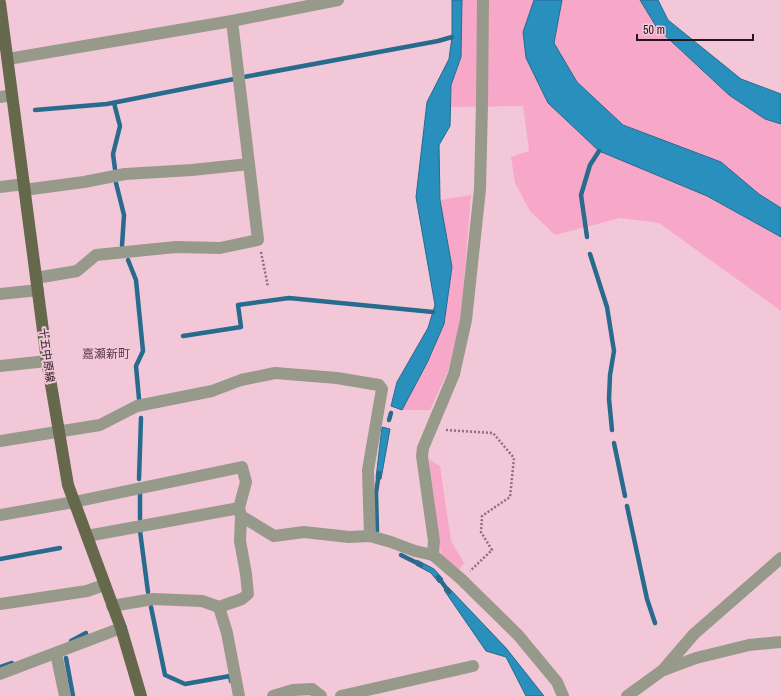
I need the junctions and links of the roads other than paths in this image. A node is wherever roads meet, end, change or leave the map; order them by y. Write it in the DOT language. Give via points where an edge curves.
graph roads {
  1 [pos="338,0"];
  2 [pos="483,0"];
  3 [pos="0,2"];
  4 [pos="232,21"];
  5 [pos="8,60"];
  6 [pos="12,95"];
  7 [pos="0,97"];
  8 [pos="249,164"];
  9 [pos="0,187"];
  10 [pos="24,187"];
  11 [pos="37,284"];
  12 [pos="0,294"];
  13 [pos="48,361"];
  14 [pos="0,366"];
  15 [pos="59,432"];
  16 [pos="0,441"];
  17 [pos="74,502"];
  18 [pos="240,512"];
  19 [pos="0,515"];
  20 [pos="87,536"];
  21 [pos="370,536"];
  22 [pos="433,555"];
  23 [pos="781,558"];
  24 [pos="104,585"];
  25 [pos="0,604"];
  26 [pos="112,606"];
  27 [pos="219,607"];
  28 [pos="121,628"];
  29 [pos="781,642"];
  30 [pos="56,653"];
  31 [pos="473,666"];
  32 [pos="663,670"];
  33 [pos="0,674"];
  34 [pos="65,696"];
  35 [pos="141,696"];
  36 [pos="239,696"];
  37 [pos="273,696"];
  38 [pos="321,696"];
  39 [pos="341,696"];
  40 [pos="563,696"];
  41 [pos="627,696"];
  1 -- 4 [label="street"];
  2 -- 22 [label="street" via="480,189 466,320 454,374 422,456 434,541"];
  3 -- 5 [label="main road, 十五中原線"];
  4 -- 5 [label="street"];
  4 -- 8 [label="street"];
  5 -- 6 [label="main road, 十五中原線"];
  6 -- 7 [label="street"];
  6 -- 10 [label="main road, 十五中原線"];
  8 -- 10 [label="street" via="125,174 84,182"];
  8 -- 11 [label="street" via="258,240 220,248 176,247 96,255 77,271"];
  9 -- 10 [label="street"];
  10 -- 11 [label="main road, 十五中原線"];
  11 -- 12 [label="street"];
  11 -- 13 [label="main road, 十五中原線"];
  13 -- 14 [label="street"];
  13 -- 15 [label="main road, 十五中原線"];
  15 -- 16 [label="street"];
  15 -- 17 [label="main road, 十五中原線" via="68,485"];
  15 -- 21 [label="street" via="100,425 137,406 212,391 241,380 275,373 379,384 382,389 368,470"];
  17 -- 18 [label="street" via="242,466 246,482"];
  17 -- 19 [label="street"];
  17 -- 20 [label="main road, 十五中原線"];
  18 -- 20 [label="street"];
  18 -- 21 [label="street" via="274,536 304,532"];
  18 -- 27 [label="street" via="240,541 248,594 242,599"];
  20 -- 24 [label="main road, 十五中原線"];
  21 -- 22 [label="street"];
  22 -- 40 [label="street" via="518,635 557,682"];
  23 -- 32 [label="street" via="694,634"];
  24 -- 25 [label="street" via="87,591"];
  24 -- 26 [label="main road, 十五中原線"];
  26 -- 27 [label="street" via="152,599 202,601"];
  26 -- 28 [label="main road, 十五中原線"];
  27 -- 36 [label="street" via="227,633"];
  28 -- 30 [label="street"];
  28 -- 35 [label="main road, 十五中原線"];
  29 -- 32 [label="street" via="749,645 696,658"];
  30 -- 33 [label="street"];
  30 -- 34 [label="street"];
  31 -- 39 [label="street"];
  32 -- 41 [label="street"];
  37 -- 38 [label="street" via="293,690 312,689"];
}
